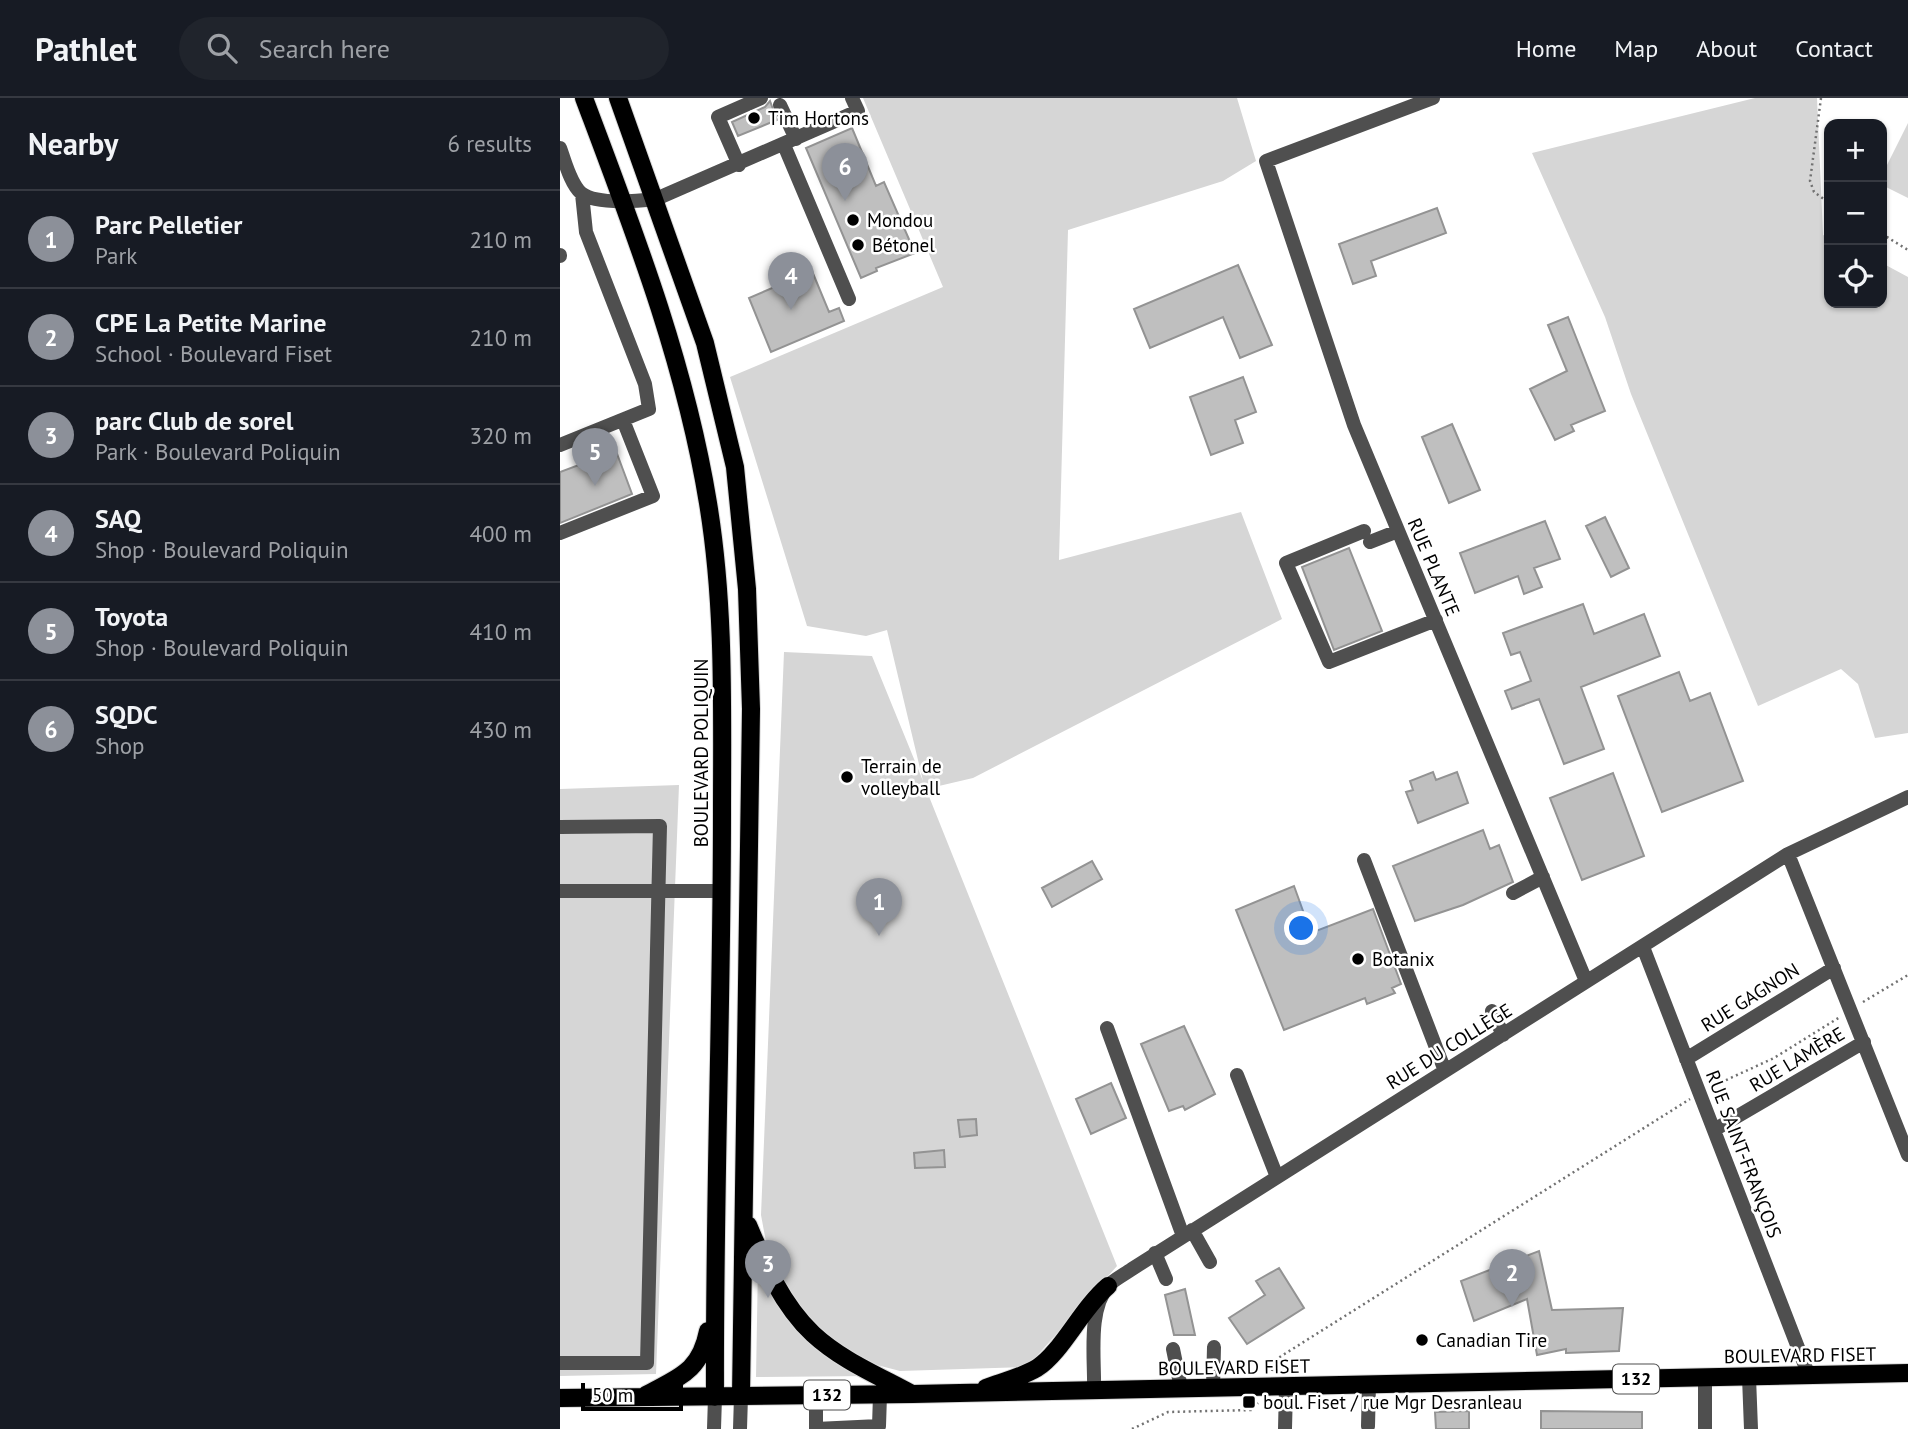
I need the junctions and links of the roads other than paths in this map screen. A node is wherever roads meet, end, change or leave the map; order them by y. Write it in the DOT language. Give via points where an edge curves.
graph roads {
  1 [pos="584,98"];
  2 [pos="618,98"];
  3 [pos="761,98"];
  4 [pos="852,98"];
  5 [pos="1433,98"];
  6 [pos="780,105"];
  7 [pos="790,142"];
  8 [pos="561,156"];
  9 [pos="739,165"];
  10 [pos="582,194"];
  11 [pos="656,199"];
  12 [pos="624,203"];
  13 [pos="849,299"];
  14 [pos="623,420"];
  15 [pos="560,445"];
  16 [pos="1398,531"];
  17 [pos="560,533"];
  18 [pos="1436,620"];
  19 [pos="1908,797"];
  20 [pos="560,827"];
  21 [pos="1788,854"];
  22 [pos="1364,860"];
  23 [pos="1543,877"];
  24 [pos="560,891"];
  25 [pos="658,891"];
  26 [pos="722,891"];
  27 [pos="1513,893"];
  28 [pos="1643,947"];
  29 [pos="1834,968"];
  30 [pos="1586,981"];
  31 [pos="1492,1011"];
  32 [pos="1107,1028"];
  33 [pos="1503,1035"];
  34 [pos="1864,1042"];
  35 [pos="1686,1059"];
  36 [pos="1445,1071"];
  37 [pos="1237,1075"];
  38 [pos="1714,1130"];
  39 [pos="1907,1152"];
  40 [pos="1277,1177"];
  41 [pos="746,1218"];
  42 [pos="1187,1233"];
  43 [pos="1155,1253"];
  44 [pos="1210,1262"];
  45 [pos="1166,1279"];
  46 [pos="1108,1286"];
  47 [pos="716,1290"];
  48 [pos="1214,1347"];
  49 [pos="1173,1349"];
  50 [pos="560,1363"];
  51 [pos="1908,1373"];
  52 [pos="1809,1376"];
  53 [pos="1749,1377"];
  54 [pos="1705,1378"];
  55 [pos="1369,1384"];
  56 [pos="1181,1388"];
  57 [pos="1213,1388"];
  58 [pos="1286,1388"];
  59 [pos="1094,1390"];
  60 [pos="975,1393"];
  61 [pos="913,1394"];
  62 [pos="880,1395"];
  63 [pos="646,1396"];
  64 [pos="741,1396"];
  65 [pos="816,1396"];
  66 [pos="715,1397"];
  67 [pos="560,1398"];
  68 [pos="1368,1426"];
  69 [pos="880,1427"];
  70 [pos="714,1429"];
  71 [pos="740,1429"];
  72 [pos="816,1429"];
  73 [pos="1285,1429"];
  74 [pos="1704,1429"];
  75 [pos="1751,1429"];
  1 -- 12 [label="main road, BOULEVARD POLIQUIN"];
  2 -- 11 [label="main road"];
  3 -- 9 [label="street" via="718,117"];
  4 -- 7 [label="street" via="858,111"];
  5 -- 16 [label="street, RUE PLANTE" via="1266,161 1354,425"];
  6 -- 7 [label="street"];
  7 -- 9 [label="street"];
  7 -- 13 [label="street"];
  8 -- 10 [label="street"];
  9 -- 11 [label="street"];
  10 -- 12 [label="street"];
  10 -- 14 [label="street" via="586,232 645,384 649,409"];
  11 -- 12 [label="street"];
  11 -- 41 [label="main road" via="721,404 735,467 747,589 751,709"];
  12 -- 26 [label="main road, BOULEVARD POLIQUIN" via="659,298 684,386 708,503 722,609"];
  14 -- 15 [label="street"];
  14 -- 17 [label="street" via="653,496"];
  16 -- 18 [label="street, RUE PLANTE"];
  16 -- 18 [label="street" via="1286,563 1329,662"];
  18 -- 23 [label="street, RUE PLANTE"];
  19 -- 21 [label="street, RUE DU COLLÈGE"];
  20 -- 25 [label="street" via="660,827"];
  21 -- 28 [label="street, RUE DU COLLÈGE"];
  21 -- 29 [label="street"];
  22 -- 36 [label="street"];
  23 -- 27 [label="street"];
  23 -- 30 [label="street, RUE PLANTE"];
  24 -- 25 [label="street"];
  25 -- 26 [label="street"];
  25 -- 50 [label="street" via="647,1363"];
  26 -- 47 [label="main road, BOULEVARD POLIQUIN"];
  28 -- 30 [label="street, RUE DU COLLÈGE"];
  28 -- 35 [label="street, RUE SAINT-FRANÇOIS"];
  29 -- 34 [label="street"];
  29 -- 35 [label="street, RUE GAGNON"];
  30 -- 33 [label="street, RUE DU COLLÈGE"];
  31 -- 33 [label="street"];
  32 -- 42 [label="street"];
  33 -- 36 [label="street, RUE DU COLLÈGE"];
  34 -- 38 [label="street, RUE LAMÈRE"];
  34 -- 39 [label="street"];
  35 -- 38 [label="street, RUE SAINT-FRANÇOIS"];
  36 -- 40 [label="street, RUE DU COLLÈGE"];
  37 -- 40 [label="street"];
  38 -- 52 [label="street, RUE SAINT-FRANÇOIS"];
  40 -- 42 [label="street, RUE DU COLLÈGE"];
  41 -- 61 [label="main road" via="768,1273 813,1335"];
  41 -- 64 [label="main road"];
  42 -- 43 [label="street, RUE DU COLLÈGE"];
  42 -- 44 [label="street"];
  43 -- 45 [label="street"];
  43 -- 46 [label="street, RUE DU COLLÈGE"];
  46 -- 59 [label="street" via="1096,1318"];
  46 -- 60 [label="main road" via="1090,1301 1053,1354 1036,1368"];
  47 -- 63 [label="main road" via="704,1353 686,1373"];
  47 -- 66 [label="main road, BOULEVARD POLIQUIN"];
  48 -- 57 [label="street"];
  49 -- 56 [label="street"];
  51 -- 52 [label="main road, BOULEVARD FISET / 132"];
  52 -- 53 [label="main road, BOULEVARD FISET / 132"];
  53 -- 54 [label="main road, BOULEVARD FISET / 132"];
  53 -- 75 [label="street"];
  54 -- 55 [label="main road, BOULEVARD FISET / 132"];
  54 -- 74 [label="street"];
  55 -- 58 [label="main road, BOULEVARD FISET / 132"];
  55 -- 68 [label="street"];
  56 -- 57 [label="main road, BOULEVARD FISET / 132"];
  56 -- 59 [label="main road, BOULEVARD FISET / 132"];
  57 -- 58 [label="main road, BOULEVARD FISET / 132"];
  58 -- 73 [label="street"];
  59 -- 60 [label="main road, BOULEVARD FISET / 132"];
  60 -- 61 [label="main road, BOULEVARD FISET / 132"];
  61 -- 62 [label="main road, BOULEVARD FISET / 132"];
  62 -- 65 [label="main road, BOULEVARD FISET / 132"];
  62 -- 69 [label="street"];
  63 -- 66 [label="main road, BOULEVARD FISET / 132"];
  63 -- 67 [label="main road, BOULEVARD FISET / 132"];
  64 -- 65 [label="main road, BOULEVARD FISET / 132"];
  64 -- 66 [label="main road, BOULEVARD FISET / 132"];
  64 -- 71 [label="street"];
  65 -- 72 [label="street"];
  66 -- 70 [label="street, BOULEVARD POLIQUIN"];
  69 -- 72 [label="street"];
}
